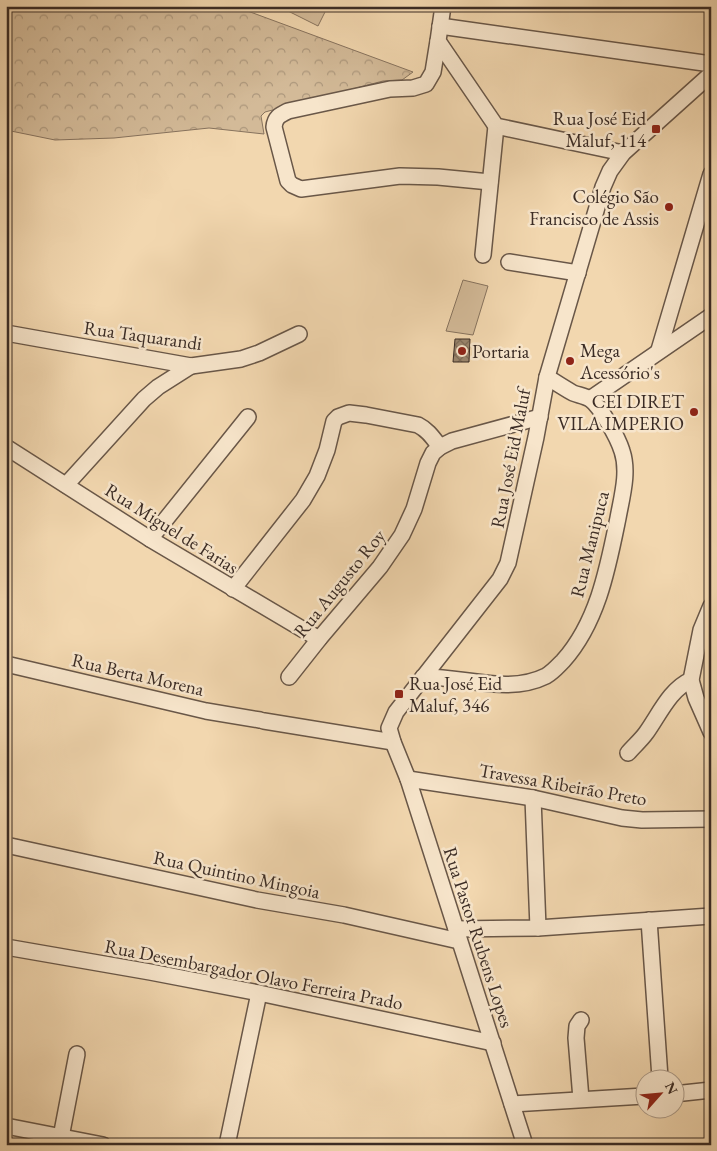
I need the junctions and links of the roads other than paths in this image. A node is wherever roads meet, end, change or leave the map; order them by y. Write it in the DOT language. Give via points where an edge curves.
graph roads {
  1 [pos="443,6"];
  2 [pos="439,33"];
  3 [pos="711,64"];
  4 [pos="711,74"];
  5 [pos="496,126"];
  6 [pos="623,153"];
  7 [pos="711,174"];
  8 [pos="490,182"];
  9 [pos="483,255"];
  10 [pos="510,262"];
  11 [pos="578,273"];
  12 [pos="711,316"];
  13 [pos="6,333"];
  14 [pos="299,334"];
  15 [pos="660,350"];
  16 [pos="191,366"];
  17 [pos="547,377"];
  18 [pos="590,399"];
  19 [pos="248,417"];
  20 [pos="540,417"];
  21 [pos="6,447"];
  22 [pos="436,450"];
  23 [pos="66,485"];
  24 [pos="150,539"];
  25 [pos="233,589"];
  26 [pos="711,606"];
  27 [pos="319,639"];
  28 [pos="6,664"];
  29 [pos="290,677"];
  30 [pos="424,677"];
  31 [pos="691,680"];
  32 [pos="711,732"];
  33 [pos="393,742"];
  34 [pos="628,753"];
  35 [pos="408,779"];
  36 [pos="533,798"];
  37 [pos="711,819"];
  38 [pos="6,845"];
  39 [pos="711,916"];
  40 [pos="649,920"];
  41 [pos="538,928"];
  42 [pos="458,935"];
  43 [pos="6,948"];
  44 [pos="259,993"];
  45 [pos="582,1020"];
  46 [pos="493,1043"];
  47 [pos="77,1054"];
  48 [pos="659,1068"];
  49 [pos="711,1090"];
  50 [pos="684,1093"];
  51 [pos="634,1096"];
  52 [pos="581,1099"];
  53 [pos="512,1104"];
  54 [pos="6,1126"];
  55 [pos="61,1137"];
  56 [pos="104,1145"];
  57 [pos="227,1145"];
  58 [pos="525,1145"];
  1 -- 2 [label="street"];
  2 -- 3 [label="street"];
  2 -- 5 [label="street"];
  2 -- 8 [label="street" via="433,72 430,80 422,86 372,93 288,111 279,116 274,127 288,181 301,189 400,176"];
  4 -- 6 [label="street, Rua José Eid Maluf"];
  5 -- 6 [label="street"];
  5 -- 8 [label="street"];
  6 -- 11 [label="street, Rua José Eid Maluf" via="603,188"];
  7 -- 15 [label="street"];
  8 -- 9 [label="street"];
  10 -- 11 [label="street"];
  11 -- 17 [label="street, Rua José Eid Maluf"];
  12 -- 15 [label="street"];
  13 -- 16 [label="street, Rua Taquarandi"];
  14 -- 16 [label="street, Rua Taquarandi" via="241,360"];
  15 -- 18 [label="street"];
  16 -- 23 [label="street" via="144,399"];
  17 -- 18 [label="street"];
  17 -- 20 [label="street, Rua José Eid Maluf"];
  18 -- 30 [label="street, Rua Manipuca" via="622,451 624,486 600,594 572,650 549,674 525,683 503,685"];
  19 -- 24 [label="street"];
  20 -- 22 [label="street" via="452,441"];
  20 -- 30 [label="street, Rua José Eid Maluf" via="508,563 500,579"];
  21 -- 23 [label="street, Rua Miguel de Farias"];
  22 -- 25 [label="street" via="432,435 418,425 366,415 338,417 334,421 327,450 303,500"];
  22 -- 27 [label="street, Rua Augusto Roy" via="402,535 380,567"];
  23 -- 24 [label="street, Rua Miguel de Farias"];
  24 -- 25 [label="street, Rua Miguel de Farias"];
  25 -- 27 [label="street, Rua Miguel de Farias"];
  26 -- 31 [label="street" via="701,630"];
  27 -- 29 [label="street, Rua Augusto Roy"];
  28 -- 33 [label="street, Rua Berta Morena" via="206,711"];
  30 -- 33 [label="street, Rua José Eid Maluf" via="392,719 389,728"];
  31 -- 32 [label="street"];
  31 -- 34 [label="street" via="679,688"];
  33 -- 35 [label="street, Rua Pastor Rubens Lopes"];
  35 -- 36 [label="street, Travessa Ribeirão Preto"];
  35 -- 42 [label="street, Rua Pastor Rubens Lopes"];
  36 -- 37 [label="street, Travessa Ribeirão Preto" via="622,818"];
  36 -- 41 [label="street"];
  38 -- 42 [label="street, Rua Quintino Mingoia" via="257,900"];
  39 -- 40 [label="street, Rua Quintino Mingoia"];
  40 -- 41 [label="street, Rua Quintino Mingoia"];
  40 -- 48 [label="street"];
  41 -- 42 [label="street, Rua Quintino Mingoia"];
  42 -- 46 [label="street, Rua Pastor Rubens Lopes"];
  43 -- 44 [label="street, Rua Desembargador Olavo Ferreira Prado"];
  44 -- 46 [label="street, Rua Desembargador Olavo Ferreira Prado"];
  44 -- 57 [label="street"];
  45 -- 52 [label="street" via="577,1026 576,1038"];
  46 -- 53 [label="street, Rua Pastor Rubens Lopes"];
  47 -- 55 [label="street"];
  49 -- 50 [label="street"];
  51 -- 52 [label="street"];
  52 -- 53 [label="street"];
  53 -- 58 [label="street, Rua Pastor Rubens Lopes"];
  54 -- 55 [label="street"];
  55 -- 56 [label="street"];
}
